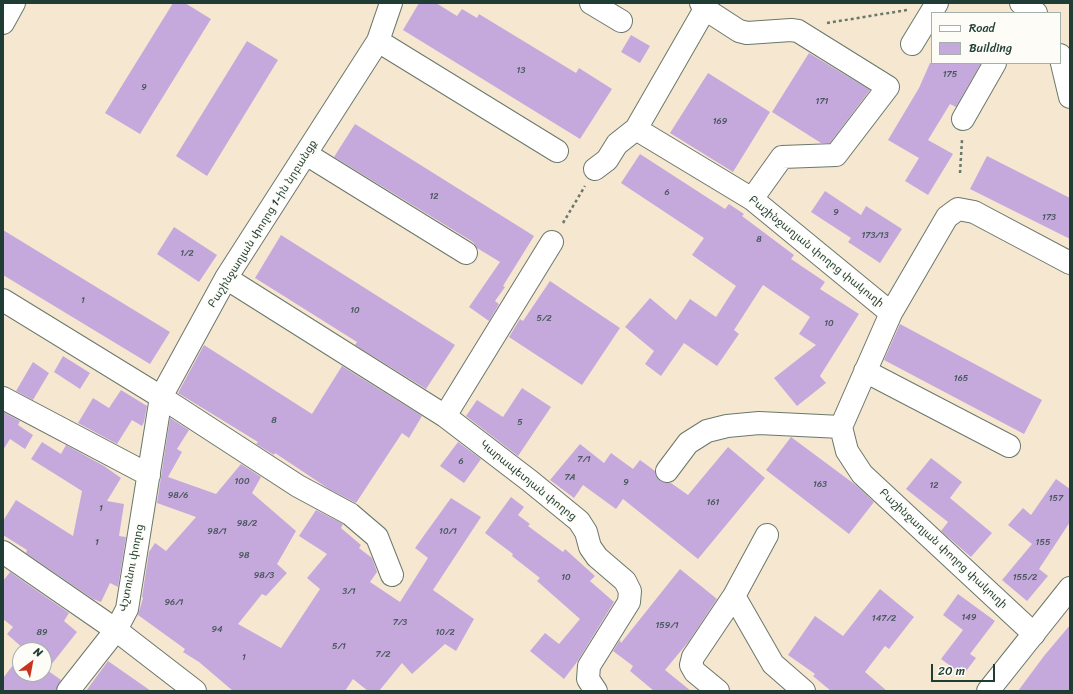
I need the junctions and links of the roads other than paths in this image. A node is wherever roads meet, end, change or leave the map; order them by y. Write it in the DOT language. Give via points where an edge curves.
graph roads {
  1 [pos="14,3"];
  2 [pos="391,3"];
  3 [pos="592,3"];
  4 [pos="937,3"];
  5 [pos="703,6"];
  6 [pos="932,12"];
  7 [pos="931,13"];
  8 [pos="621,21"];
  9 [pos="3,23"];
  10 [pos="378,40"];
  11 [pos="912,44"];
  12 [pos="1061,59"];
  13 [pos="994,64"];
  14 [pos="1070,97"];
  15 [pos="963,119"];
  16 [pos="636,129"];
  17 [pos="557,151"];
  18 [pos="306,154"];
  19 [pos="595,169"];
  20 [pos="752,199"];
  21 [pos="552,242"];
  22 [pos="466,253"];
  23 [pos="1070,263"];
  24 [pos="226,278"];
  25 [pos="3,300"];
  26 [pos="891,313"];
  27 [pos="865,371"];
  28 [pos="161,397"];
  29 [pos="3,398"];
  30 [pos="447,418"];
  31 [pos="841,427"];
  32 [pos="1009,446"];
  33 [pos="668,471"];
  34 [pos="149,475"];
  35 [pos="768,535"];
  36 [pos="3,552"];
  37 [pos="392,576"];
  38 [pos="1070,588"];
  39 [pos="734,596"];
  40 [pos="116,630"];
  41 [pos="1034,634"];
  42 [pos="68,691"];
  43 [pos="195,691"];
  44 [pos="596,691"];
  45 [pos="718,691"];
  46 [pos="804,691"];
  47 [pos="988,691"];
  1 -- 9 [label="street"];
  2 -- 10 [label="street, Բաշինջաղյան փողոց 1-ին նրբանցք"];
  3 -- 8 [label="street"];
  4 -- 6 [label="street"];
  5 -- 16 [label="street"];
  5 -- 20 [label="street" via="739,31 798,31 888,87 836,155 782,157"];
  7 -- 11 [label="street"];
  10 -- 17 [label="street"];
  10 -- 18 [label="street, Բաշինջաղյան փողոց 1-ին նրբանցք"];
  12 -- 14 [label="street"];
  13 -- 15 [label="street"];
  16 -- 19 [label="street" via="617,144 607,160"];
  16 -- 20 [label="street, Բաշինջաղյան փողոց փակուղի"];
  18 -- 22 [label="street"];
  18 -- 24 [label="street, Բաշինջաղյան փողոց 1-ին նրբանցք"];
  20 -- 26 [label="street, Բաշինջաղյան փողոց փակուղի"];
  21 -- 30 [label="street"];
  23 -- 26 [label="street" via="974,212 958,209 947,218"];
  24 -- 28 [label="street, Բաշինջաղյան փողոց 1-ին նրբանցք"];
  24 -- 30 [label="street, Կարապետյան փողոց"];
  25 -- 28 [label="street"];
  26 -- 27 [label="street, Բաշինջաղյան փողոց փակուղի"];
  27 -- 31 [label="street, Բաշինջաղյան փողոց փակուղի"];
  27 -- 32 [label="street"];
  28 -- 34 [label="street, Բաշինջաղյան փողոց 1-ին նրբանցք"];
  28 -- 37 [label="street" via="298,486 350,514 366,526 377,537"];
  29 -- 34 [label="street"];
  30 -- 44 [label="street, Կարապետյան փողոց" via="579,521 597,557 625,581 630,591 629,602 589,666 588,679"];
  31 -- 33 [label="street" via="759,423 713,429 688,443"];
  31 -- 41 [label="street, Բաշինջաղյան փողոց փակուղի" via="847,450 862,474"];
  34 -- 40 [label="street, Վշտունու փողոց" via="126,609"];
  35 -- 39 [label="street"];
  36 -- 40 [label="street"];
  38 -- 41 [label="street"];
  39 -- 45 [label="street" via="693,657 691,665 695,672"];
  39 -- 46 [label="street" via="773,664"];
  40 -- 42 [label="street, Վշտունու փողոց"];
  40 -- 43 [label="street"];
  41 -- 47 [label="street"];
}
